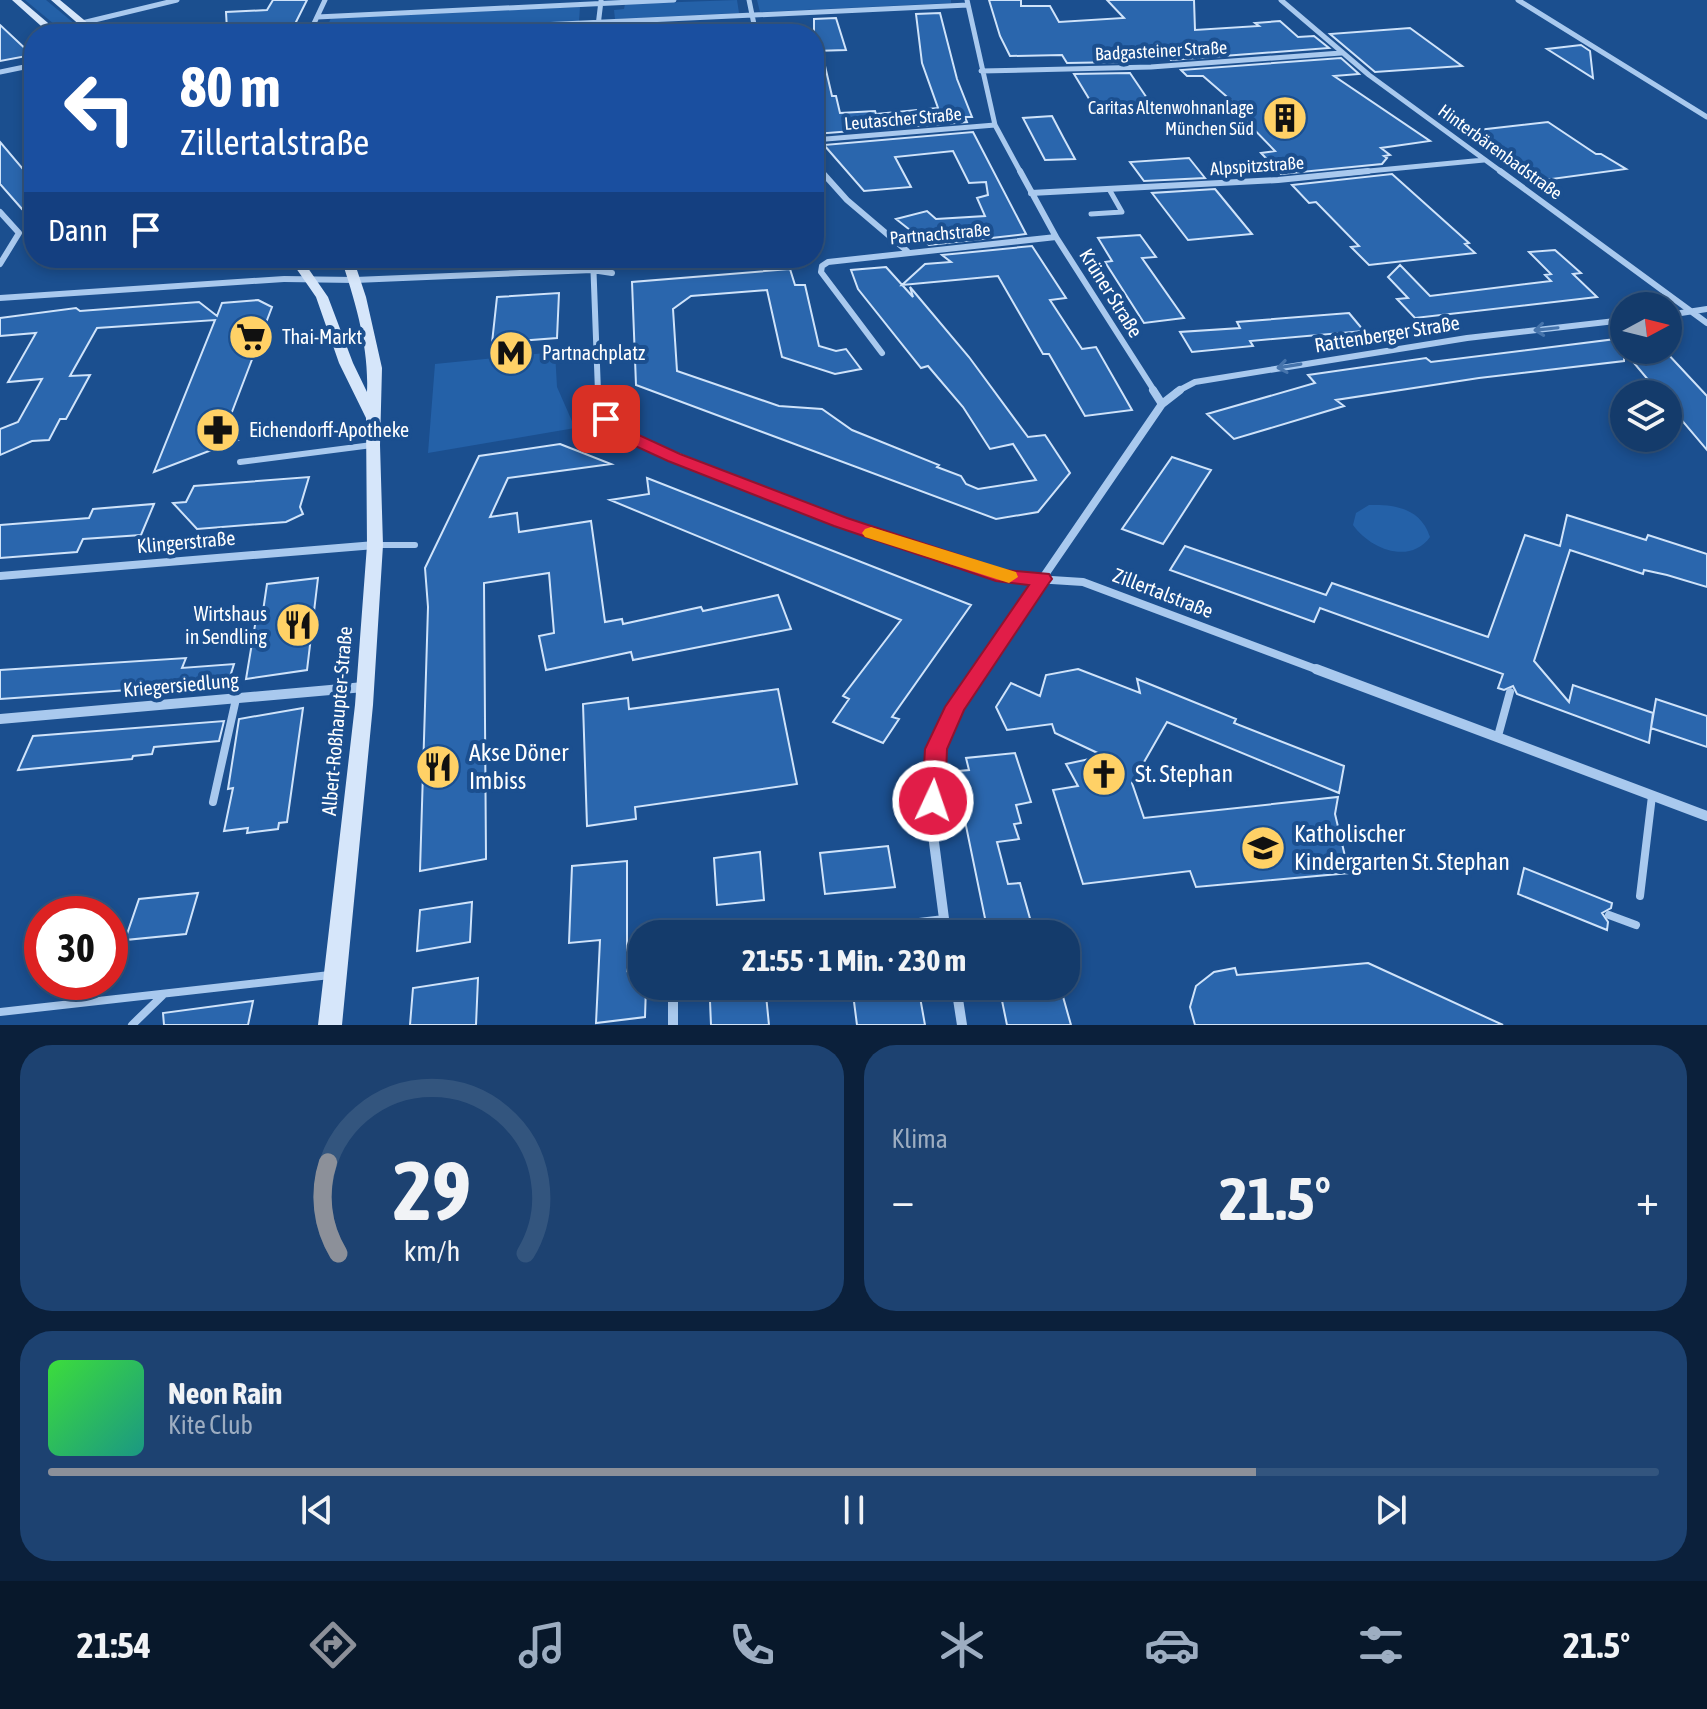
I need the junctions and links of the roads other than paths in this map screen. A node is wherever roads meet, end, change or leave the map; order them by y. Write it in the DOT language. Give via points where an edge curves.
graph roads {
  1 [pos="16,0"];
  2 [pos="55,0"];
  3 [pos="175,0"];
  4 [pos="325,0"];
  5 [pos="674,0"];
  6 [pos="749,0"];
  7 [pos="1281,0"];
  8 [pos="1518,0"];
  9 [pos="601,2"];
  10 [pos="968,2"];
  11 [pos="752,15"];
  12 [pos="317,17"];
  13 [pos="82,23"];
  14 [pos="597,23"];
  15 [pos="44,24"];
  16 [pos="314,24"];
  17 [pos="574,24"];
  18 [pos="754,24"];
  19 [pos="1342,53"];
  20 [pos="24,67"];
  21 [pos="981,71"];
  22 [pos="0,72"];
  23 [pos="1707,117"];
  24 [pos="995,125"];
  25 [pos="824,139"];
  26 [pos="1484,160"];
  27 [pos="824,175"];
  28 [pos="1109,189"];
  29 [pos="1031,193"];
  30 [pos="0,212"];
  31 [pos="1091,214"];
  32 [pos="1056,237"];
  33 [pos="907,251"];
  34 [pos="0,264"];
  35 [pos="302,268"];
  36 [pos="351,268"];
  37 [pos="824,268"];
  38 [pos="824,268"];
  39 [pos="592,270"];
  40 [pos="612,273"];
  41 [pos="310,278"];
  42 [pos="355,280"];
  43 [pos="0,298"];
  44 [pos="1707,309"];
  45 [pos="1691,311"];
  46 [pos="1682,313"];
  47 [pos="1610,322"];
  48 [pos="1707,323"];
  49 [pos="882,353"];
  50 [pos="1162,404"];
  51 [pos="373,420"];
  52 [pos="372,445"];
  53 [pos="240,462"];
  54 [pos="375,545"];
  55 [pos="415,545"];
  56 [pos="0,576"];
  57 [pos="1043,579"];
  58 [pos="365,687"];
  59 [pos="1510,692"];
  60 [pos="236,699"];
  61 [pos="0,719"];
  62 [pos="1498,736"];
  63 [pos="1652,796"];
  64 [pos="213,802"];
  65 [pos="1707,816"];
  66 [pos="1640,896"];
  67 [pos="1609,915"];
  68 [pos="944,920"];
  69 [pos="1636,925"];
  70 [pos="336,975"];
  71 [pos="164,994"];
  72 [pos="673,1000"];
  73 [pos="958,1000"];
  74 [pos="0,1012"];
  75 [pos="132,1025"];
  76 [pos="330,1025"];
  77 [pos="673,1025"];
  78 [pos="962,1025"];
  1 -- 15 [label="main road"];
  2 -- 13 [label="main road"];
  3 -- 13 [label="street"];
  4 -- 12 [label="street"];
  5 -- 9 [label="street"];
  6 -- 11 [label="street"];
  7 -- 19 [label="street, Hinterbärenbadstraße"];
  8 -- 23 [label="street"];
  9 -- 12 [label="street"];
  9 -- 14 [label="street"];
  10 -- 11 [label="street"];
  10 -- 21 [label="street, Krüner Straße"];
  11 -- 14 [label="street"];
  11 -- 18 [label="street"];
  12 -- 16 [label="street"];
  14 -- 17 [label="street"];
  19 -- 21 [label="street, Badgasteiner Straße" via="1151,67"];
  19 -- 26 [label="street, Hinterbärenbadstraße"];
  20 -- 22 [label="street"];
  21 -- 24 [label="street, Krüner Straße"];
  24 -- 25 [label="street, Leutascher Straße"];
  24 -- 29 [label="street, Krüner Straße"];
  26 -- 28 [label="street, Alpspitzstraße" via="1278,180"];
  26 -- 45 [label="street, Hinterbärenbadstraße"];
  27 -- 33 [label="street"];
  28 -- 29 [label="street, Alpspitzstraße"];
  28 -- 31 [label="lane" via="1122,212"];
  29 -- 32 [label="street, Krüner Straße"];
  30 -- 34 [label="street" via="19,233"];
  32 -- 33 [label="street, Partnachstraße"];
  32 -- 50 [label="street, Krüner Straße"];
  33 -- 37 [label="street, Partnachstraße" via="828,262"];
  35 -- 41 [label="main road, Albert-Roßhaupter-Straße"];
  36 -- 42 [label="main road, Albert-Roßhaupter-Straße"];
  38 -- 49 [label="street, Partnachstraße" via="821,272"];
  39 -- 40 [label="street"];
  39 -- 42 [label="street"];
  39 -- 57 [label="street, Zillertalstraße" via="598,403 606,419 626,436 840,522 1003,577"];
  41 -- 42 [label="street"];
  41 -- 43 [label="street"];
  41 -- 51 [label="main road, Albert-Roßhaupter-Straße"];
  42 -- 51 [label="main road, Albert-Roßhaupter-Straße" via="375,368"];
  44 -- 45 [label="street"];
  45 -- 46 [label="street"];
  45 -- 48 [label="street, Hinterbärenbadstraße"];
  47 -- 50 [label="street, Rattenberger Straße, one-way" via="1455,340 1195,382"];
  50 -- 57 [label="street"];
  51 -- 52 [label="main road, Albert-Roßhaupter-Straße"];
  52 -- 53 [label="lane"];
  52 -- 54 [label="main road, Albert-Roßhaupter-Straße"];
  54 -- 55 [label="lane"];
  54 -- 56 [label="street, Klingerstraße"];
  54 -- 58 [label="main road, Albert-Roßhaupter-Straße"];
  57 -- 62 [label="street, Zillertalstraße" via="1083,582 1356,688"];
  57 -- 68 [label="street" via="955,707 936,749 932,827"];
  58 -- 60 [label="street, Kriegersiedlung"];
  58 -- 70 [label="main road, Albert-Roßhaupter-Straße"];
  59 -- 62 [label="lane"];
  60 -- 61 [label="street, Kriegersiedlung"];
  60 -- 64 [label="lane"];
  62 -- 63 [label="street, Zillertalstraße"];
  63 -- 65 [label="street, Zillertalstraße"];
  63 -- 66 [label="lane"];
  67 -- 69 [label="lane"];
  70 -- 71 [label="lane"];
  70 -- 76 [label="main road, Albert-Roßhaupter-Straße"];
  71 -- 74 [label="lane"];
  71 -- 75 [label="lane"];
  72 -- 77 [label="street"];
  73 -- 78 [label="street"];
}
